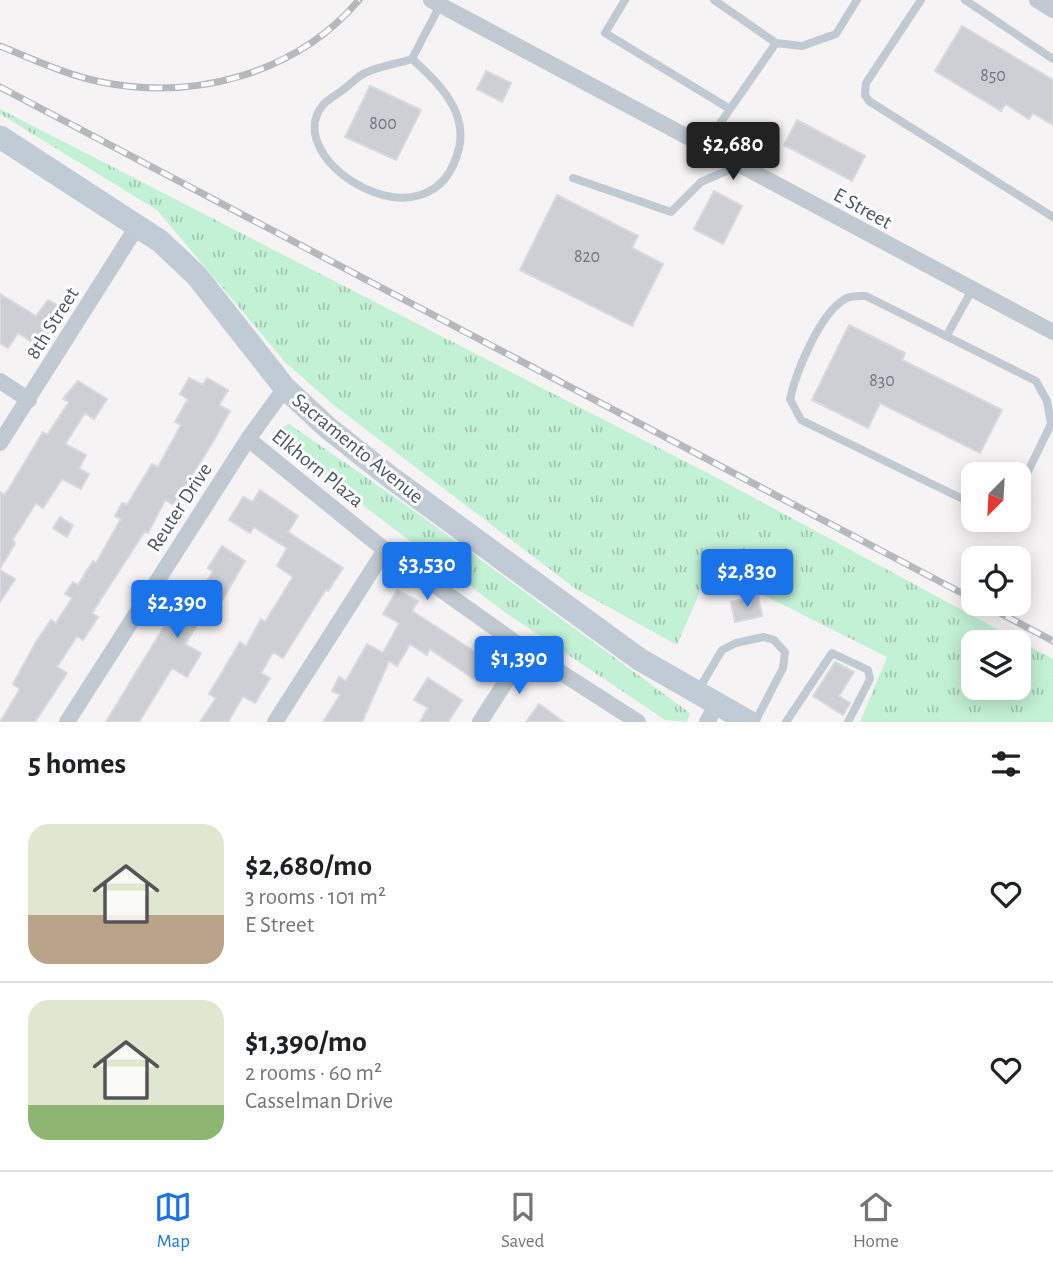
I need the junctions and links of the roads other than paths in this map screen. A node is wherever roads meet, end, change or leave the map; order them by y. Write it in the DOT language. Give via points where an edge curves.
graph roads {
  1 [pos="625,0"];
  2 [pos="714,0"];
  3 [pos="857,0"];
  4 [pos="921,0"];
  5 [pos="965,0"];
  6 [pos="1037,0"];
  7 [pos="435,2"];
  8 [pos="1053,10"];
  9 [pos="776,43"];
  10 [pos="412,59"];
  11 [pos="1053,59"];
  12 [pos="730,109"];
  13 [pos="0,137"];
  14 [pos="705,145"];
  15 [pos="741,165"];
  16 [pos="573,178"];
  17 [pos="1053,217"];
  18 [pos="138,225"];
  19 [pos="972,290"];
  20 [pos="1053,332"];
  21 [pos="947,335"];
  22 [pos="0,381"];
  23 [pos="285,388"];
  24 [pos="29,400"];
  25 [pos="248,439"];
  26 [pos="0,443"];
  27 [pos="1031,465"];
  28 [pos="961,498"];
  29 [pos="385,550"];
  30 [pos="526,650"];
  31 [pos="707,706"];
  32 [pos="67,722"];
  33 [pos="275,722"];
  34 [pos="480,722"];
  35 [pos="638,722"];
  36 [pos="749,722"];
  37 [pos="755,722"];
  38 [pos="786,722"];
  39 [pos="848,722"];
  1 -- 12 [label="lane" via="605,33"];
  2 -- 9 [label="lane"];
  3 -- 9 [label="lane" via="836,34 802,46"];
  4 -- 17 [label="lane" via="866,83 865,95"];
  5 -- 11 [label="lane"];
  6 -- 8 [label="street"];
  7 -- 10 [label="lane"];
  7 -- 14 [label="street, E Street"];
  9 -- 12 [label="lane"];
  10 -- 10 [label="lane" via="364,73 322,106 316,122 317,142 326,159 364,188 388,198 411,197 435,188 454,167 461,139 455,110 440,83"];
  12 -- 14 [label="lane"];
  13 -- 18 [label="main road, Sacramento Avenue"];
  14 -- 15 [label="street, E Street"];
  15 -- 16 [label="lane" via="701,182 671,212"];
  15 -- 19 [label="street, E Street"];
  18 -- 23 [label="main road, Sacramento Avenue" via="197,276"];
  18 -- 24 [label="street, 8th Street"];
  19 -- 20 [label="street, E Street"];
  19 -- 21 [label="lane"];
  21 -- 27 [label="lane" via="1036,382 1047,401 1051,424"];
  21 -- 28 [label="lane" via="866,296 848,297 831,309 794,378 790,399 801,420"];
  22 -- 24 [label="street"];
  23 -- 25 [label="street, Reuter Drive"];
  23 -- 31 [label="main road, Sacramento Avenue" via="390,477"];
  24 -- 26 [label="street, 8th Street"];
  25 -- 29 [label="street, Elkhorn Plaza"];
  25 -- 32 [label="street, Reuter Drive"];
  29 -- 30 [label="street, Elkhorn Plaza"];
  29 -- 33 [label="street"];
  30 -- 34 [label="street"];
  30 -- 35 [label="street, Elkhorn Plaza"];
  31 -- 36 [label="main road, Sacramento Avenue"];
  31 -- 37 [label="lane" via="722,650 764,637 774,640 785,652 783,668"];
  38 -- 39 [label="lane" via="832,653 867,670 870,679"];
}
